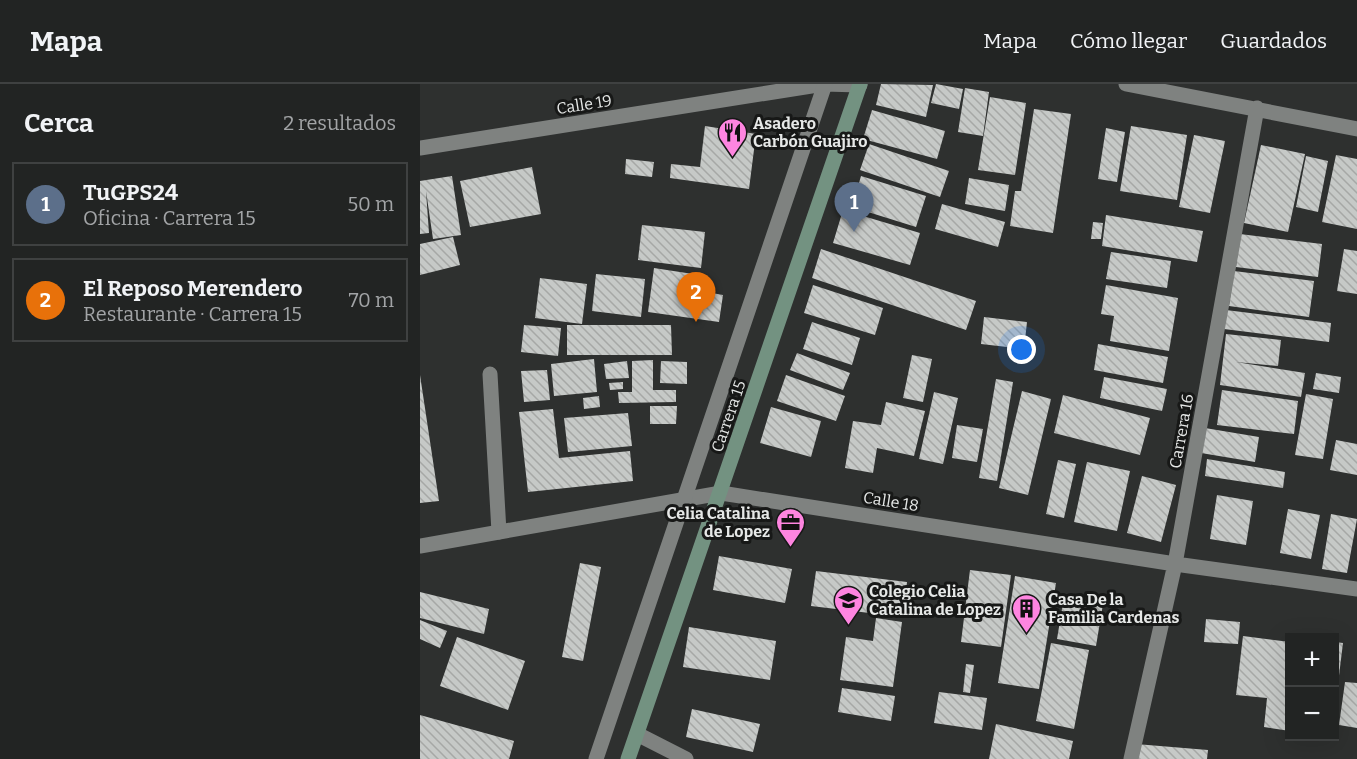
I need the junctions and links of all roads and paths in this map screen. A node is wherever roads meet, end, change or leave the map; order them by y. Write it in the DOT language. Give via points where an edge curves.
graph roads {
  1 [pos="824,84"];
  2 [pos="1126,84"];
  3 [pos="860,85"];
  4 [pos="1257,108"];
  5 [pos="1357,129"];
  6 [pos="420,148"];
  7 [pos="490,374"];
  8 [pos="721,493"];
  9 [pos="685,498"];
  10 [pos="499,532"];
  11 [pos="420,546"];
  12 [pos="1175,564"];
  13 [pos="1357,589"];
  14 [pos="637,734"];
  15 [pos="596,759"];
  16 [pos="628,759"];
  17 [pos="686,759"];
  18 [pos="1131,759"];
  1 -- 3 [label="street, Calle 19"];
  1 -- 6 [label="street, Calle 19"];
  1 -- 9 [label="street, Carrera 15"];
  2 -- 4 [label="street"];
  3 -- 8 [label="main road, Carrera 15"];
  4 -- 5 [label="street"];
  4 -- 12 [label="street, Carrera 16"];
  7 -- 10 [label="street"];
  8 -- 9 [label="street, Calle 18"];
  8 -- 12 [label="street, Calle 18"];
  8 -- 14 [label="main road, Carrera 15"];
  9 -- 10 [label="street, Calle 18"];
  9 -- 15 [label="street, Carrera 15"];
  10 -- 11 [label="street, Calle 18"];
  12 -- 13 [label="street, Calle 18"];
  12 -- 18 [label="street, Carrera 16"];
  14 -- 16 [label="main road, Carrera 15"];
  14 -- 17 [label="street"];
}
